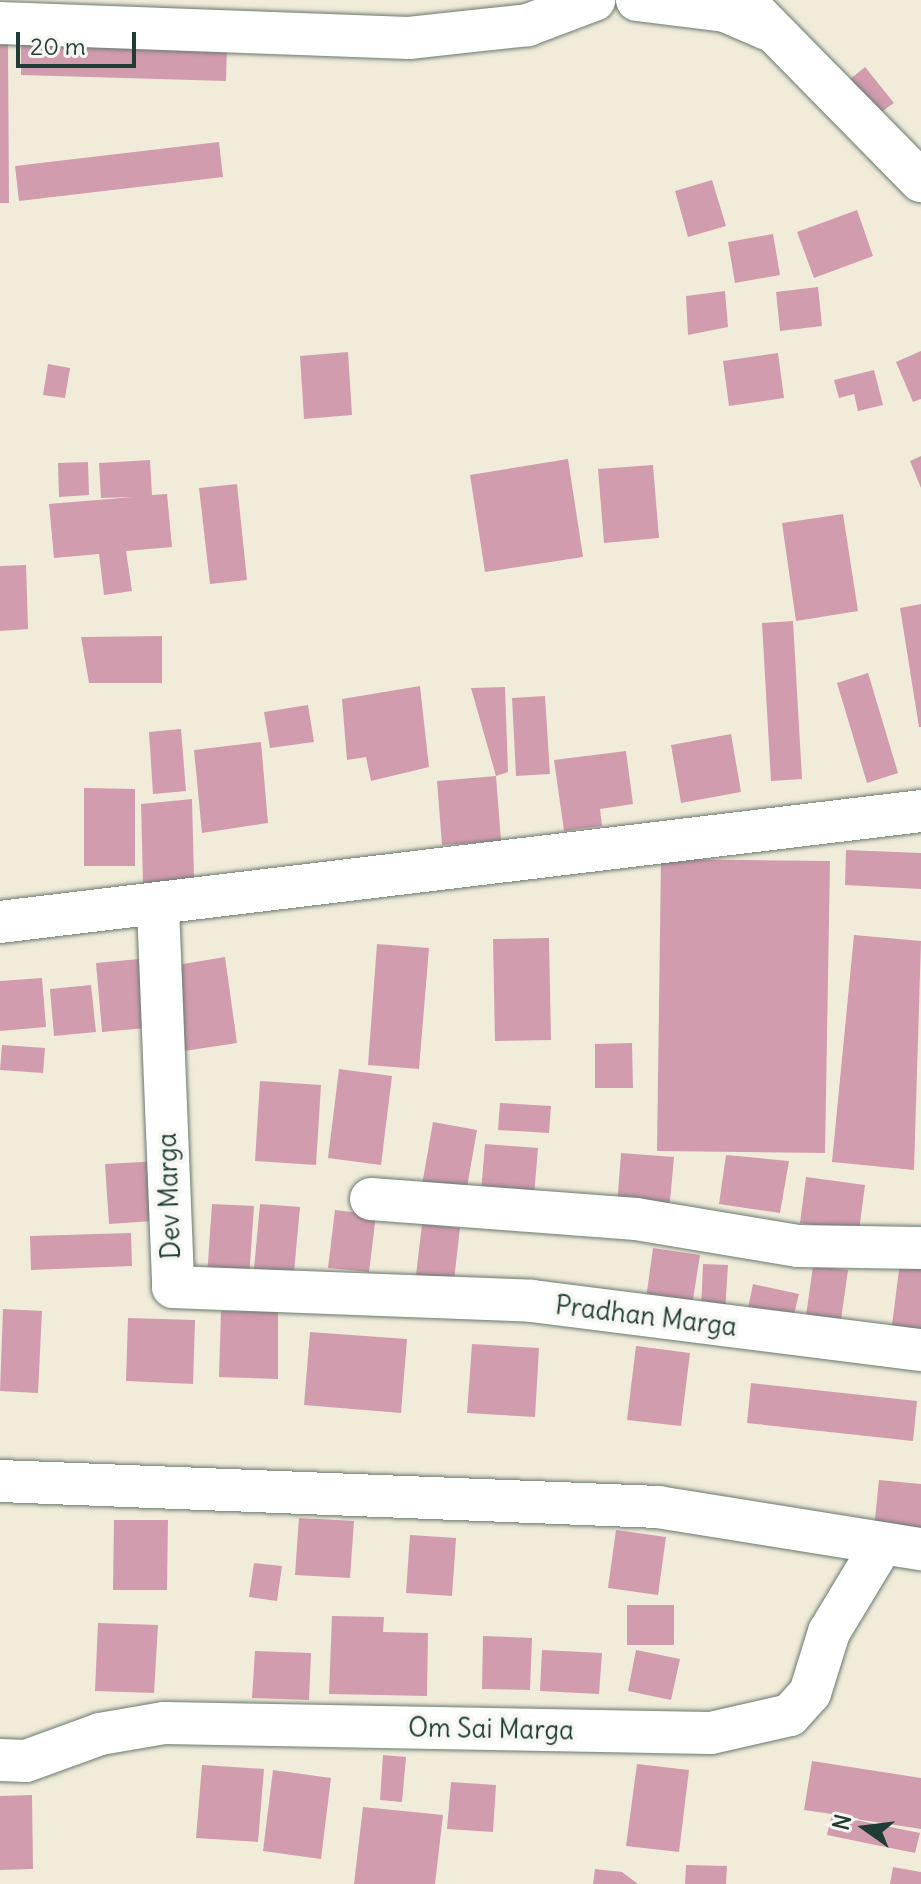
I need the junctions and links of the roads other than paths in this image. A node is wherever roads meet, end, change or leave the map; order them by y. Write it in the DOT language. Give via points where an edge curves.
graph roads {
  1 [pos="594,0"];
  2 [pos="637,0"];
  3 [pos="756,15"];
  4 [pos="0,23"];
  5 [pos="921,181"];
  6 [pos="921,811"];
  7 [pos="158,907"];
  8 [pos="0,922"];
  9 [pos="371,1199"];
  10 [pos="921,1248"];
  11 [pos="370,1293"];
  12 [pos="921,1350"];
  13 [pos="0,1481"];
  14 [pos="902,1547"];
  15 [pos="0,1760"];
  1 -- 4 [label="street" via="528,25 409,38"];
  2 -- 3 [label="street"];
  3 -- 5 [label="street"];
  6 -- 7 [label="street"];
  7 -- 8 [label="street"];
  7 -- 11 [label="street, Dev Marga" via="173,1287"];
  9 -- 10 [label="street" via="636,1219 798,1246"];
  11 -- 12 [label="street, Pradhan Marga" via="532,1301"];
  13 -- 14 [label="street, Om Sai Marga" via="658,1507"];
  14 -- 15 [label="street, Om Sai Marga" via="829,1632 810,1693 790,1715 711,1733 164,1723 100,1734 26,1761"];
}
